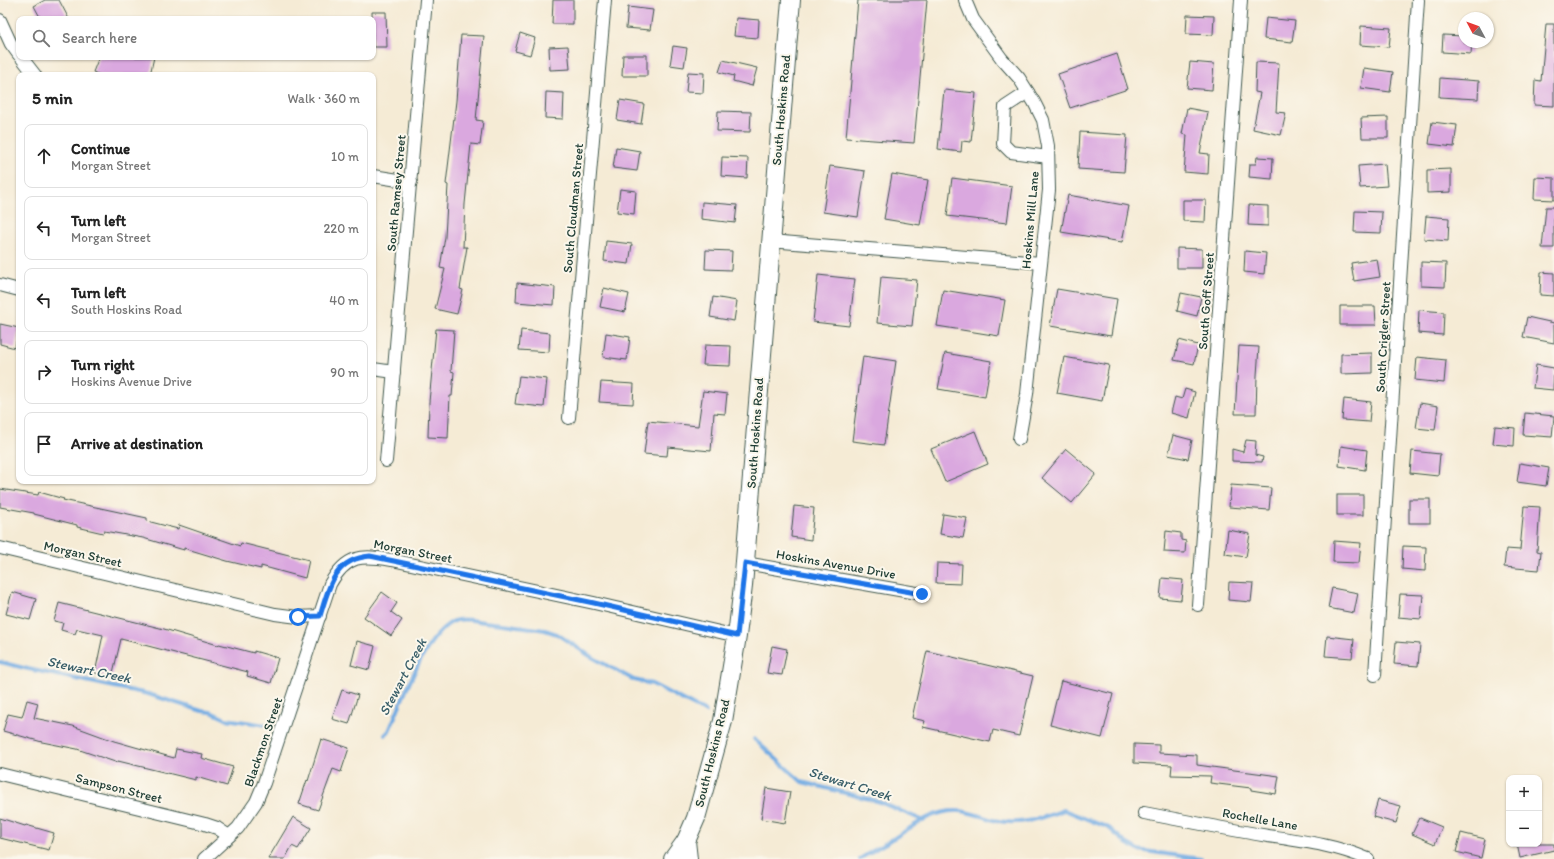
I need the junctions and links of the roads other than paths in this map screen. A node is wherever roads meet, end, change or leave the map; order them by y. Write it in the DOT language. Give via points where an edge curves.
graph roads {
  1 [pos="426,0"];
  2 [pos="605,0"];
  3 [pos="791,0"];
  4 [pos="965,0"];
  5 [pos="1241,0"];
  6 [pos="1418,0"];
  7 [pos="0,20"];
  8 [pos="16,51"];
  9 [pos="23,60"];
  10 [pos="33,72"];
  11 [pos="1028,92"];
  12 [pos="1048,157"];
  13 [pos="376,176"];
  14 [pos="411,182"];
  15 [pos="770,241"];
  16 [pos="1041,263"];
  17 [pos="0,285"];
  18 [pos="16,289"];
  19 [pos="376,369"];
  20 [pos="394,372"];
  21 [pos="569,418"];
  22 [pos="1019,439"];
  23 [pos="386,461"];
  24 [pos="0,548"];
  25 [pos="745,563"];
  26 [pos="922,594"];
  27 [pos="1198,604"];
  28 [pos="320,616"];
  29 [pos="737,636"];
  30 [pos="1375,675"];
  31 [pos="0,774"];
  32 [pos="1144,813"];
  33 [pos="229,836"];
  34 [pos="687,850"];
  35 [pos="204,859"];
  36 [pos="673,859"];
  37 [pos="1368,859"];
  1 -- 14 [label="street, South Ramsey Street"];
  2 -- 21 [label="street, South Cloudman Street"];
  3 -- 15 [label="street, South Hoskins Road"];
  4 -- 11 [label="street, Hoskins Mill Lane" via="973,19"];
  5 -- 27 [label="street, South Goff Street"];
  6 -- 30 [label="street, South Crigler Street"];
  7 -- 8 [label="street"];
  9 -- 10 [label="street"];
  11 -- 12 [label="street, Hoskins Mill Lane" via="1043,120"];
  11 -- 12 [label="street" via="1005,107 1003,144 1011,152"];
  12 -- 16 [label="street, Hoskins Mill Lane" via="1049,190"];
  13 -- 14 [label="street"];
  14 -- 20 [label="street, South Ramsey Street"];
  15 -- 16 [label="street"];
  15 -- 25 [label="street, South Hoskins Road"];
  16 -- 22 [label="street, Hoskins Mill Lane" via="1027,394"];
  17 -- 18 [label="street"];
  19 -- 20 [label="street"];
  20 -- 23 [label="street, South Ramsey Street"];
  24 -- 28 [label="street, Morgan Street" via="275,614"];
  25 -- 26 [label="street, Hoskins Avenue Drive"];
  25 -- 29 [label="street, South Hoskins Road"];
  28 -- 29 [label="street, Morgan Street" via="336,573 351,560 370,556 586,601"];
  28 -- 33 [label="street, Blackmon Street" via="264,784 256,802 238,828"];
  29 -- 34 [label="street, South Hoskins Road" via="723,721"];
  31 -- 33 [label="street, Sampson Street" via="205,824"];
  32 -- 37 [label="street, Rochelle Lane" via="1306,841"];
  33 -- 35 [label="street, Blackmon Street"];
  34 -- 36 [label="street, South Hoskins Road"];
}
